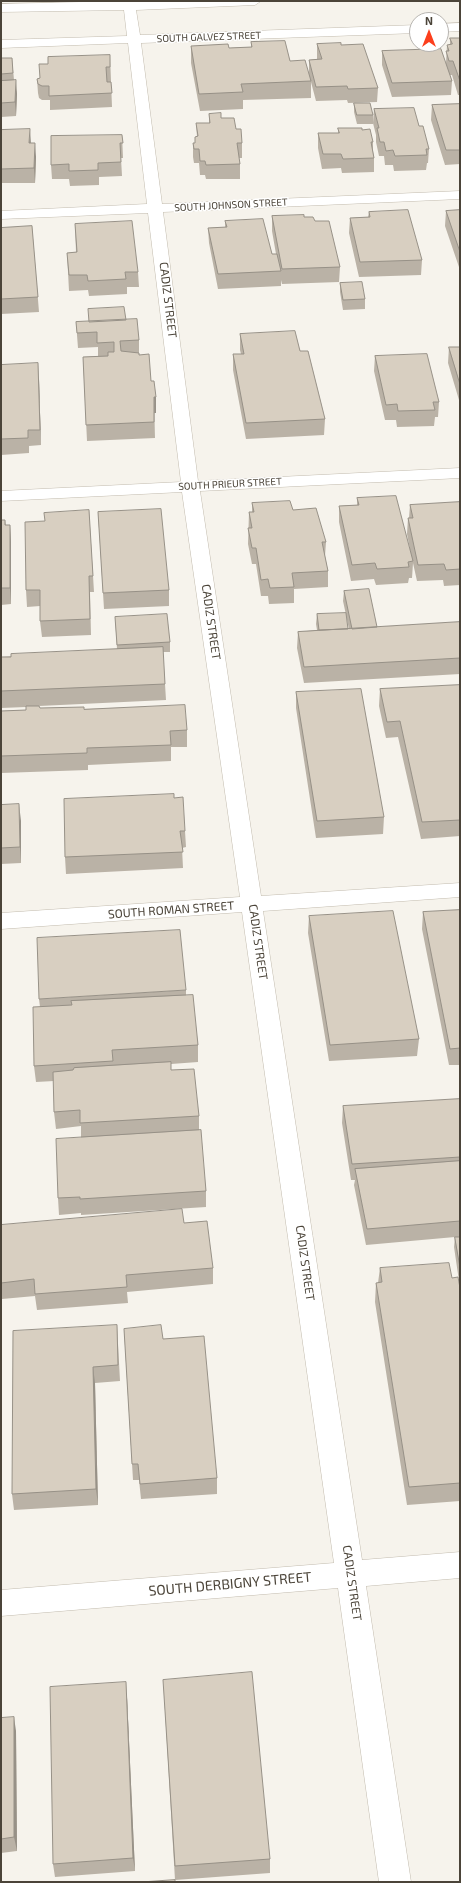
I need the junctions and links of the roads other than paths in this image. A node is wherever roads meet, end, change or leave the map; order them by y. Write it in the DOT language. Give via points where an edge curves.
graph roads {
  1 [pos="255,1"];
  2 [pos="130,4"];
  3 [pos="1,8"];
  4 [pos="460,27"];
  5 [pos="409,28"];
  6 [pos="449,28"];
  7 [pos="133,40"];
  8 [pos="1,44"];
  9 [pos="460,195"];
  10 [pos="156,208"];
  11 [pos="1,214"];
  12 [pos="460,473"];
  13 [pos="190,486"];
  14 [pos="1,496"];
  15 [pos="460,890"];
  16 [pos="252,905"];
  17 [pos="1,921"];
  18 [pos="460,1564"];
  19 [pos="350,1574"];
  20 [pos="1,1603"];
  21 [pos="395,1882"];
  1 -- 2 [label="street"];
  2 -- 3 [label="street"];
  2 -- 7 [label="street, CADIZ STREET"];
  4 -- 6 [label="street"];
  5 -- 7 [label="street, SOUTH GALVEZ STREET"];
  7 -- 8 [label="street, SOUTH GALVEZ STREET"];
  7 -- 10 [label="street, CADIZ STREET"];
  9 -- 10 [label="street, SOUTH JOHNSON STREET"];
  10 -- 11 [label="street, SOUTH JOHNSON STREET"];
  10 -- 13 [label="street, CADIZ STREET"];
  12 -- 13 [label="street, SOUTH PRIEUR STREET"];
  13 -- 14 [label="street, SOUTH PRIEUR STREET"];
  13 -- 16 [label="street, CADIZ STREET"];
  15 -- 16 [label="street, SOUTH ROMAN STREET"];
  16 -- 17 [label="street, SOUTH ROMAN STREET"];
  16 -- 19 [label="street, CADIZ STREET"];
  18 -- 19 [label="street, SOUTH DERBIGNY STREET"];
  19 -- 20 [label="street, SOUTH DERBIGNY STREET"];
  19 -- 21 [label="street, CADIZ STREET"];
}
